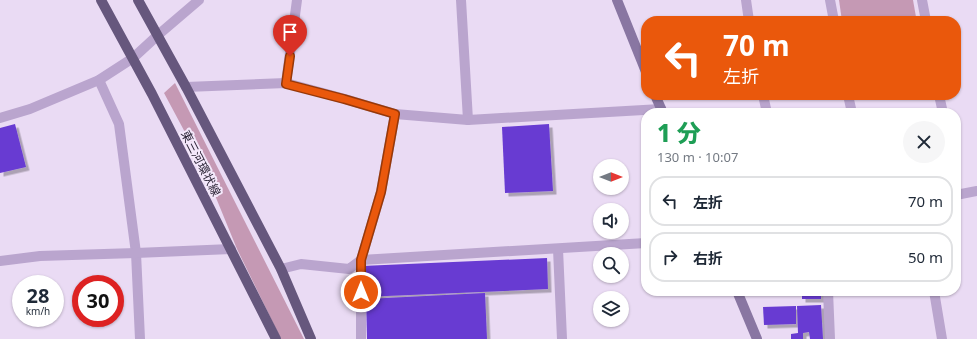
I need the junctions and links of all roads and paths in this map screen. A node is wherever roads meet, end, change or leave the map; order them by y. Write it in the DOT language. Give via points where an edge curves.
graph roads {
  1 [pos="101,0"];
  2 [pos="138,0"];
  3 [pos="199,0"];
  4 [pos="297,0"];
  5 [pos="461,0"];
  6 [pos="617,0"];
  7 [pos="746,0"];
  8 [pos="830,0"];
  9 [pos="922,0"];
  10 [pos="748,16"];
  11 [pos="833,16"];
  12 [pos="925,16"];
  13 [pos="158,35"];
  14 [pos="133,58"];
  15 [pos="641,60"];
  16 [pos="98,80"];
  17 [pos="286,84"];
  18 [pos="186,87"];
  19 [pos="641,112"];
  20 [pos="395,114"];
  21 [pos="0,118"];
  22 [pos="468,120"];
  23 [pos="977,191"];
  24 [pos="961,192"];
  25 [pos="641,243"];
  26 [pos="231,249"];
  27 [pos="558,249"];
  28 [pos="136,254"];
  29 [pos="361,260"];
  30 [pos="0,261"];
  31 [pos="281,269"];
  32 [pos="739,296"];
  33 [pos="828,296"];
  34 [pos="935,296"];
  35 [pos="140,339"];
  36 [pos="276,339"];
  37 [pos="311,339"];
  38 [pos="361,339"];
  39 [pos="562,339"];
  40 [pos="756,339"];
  41 [pos="830,339"];
  42 [pos="942,339"];
  1 -- 14 [label="main road, 東三河環状線"];
  2 -- 13 [label="main road, 東三河環状線"];
  3 -- 13 [label="street"];
  4 -- 17 [label="street"];
  5 -- 22 [label="street"];
  6 -- 15 [label="street"];
  7 -- 10 [label="street"];
  8 -- 11 [label="street"];
  9 -- 12 [label="street"];
  13 -- 14 [label="street"];
  13 -- 18 [label="main road, 東三河環状線"];
  14 -- 16 [label="street"];
  14 -- 26 [label="main road, 東三河環状線"];
  16 -- 21 [label="street" via="30,109"];
  16 -- 28 [label="street" via="119,124"];
  17 -- 18 [label="street"];
  17 -- 20 [label="street"];
  18 -- 31 [label="main road, 東三河環状線"];
  19 -- 22 [label="street"];
  20 -- 22 [label="street"];
  20 -- 29 [label="street" via="381,192"];
  23 -- 24 [label="street"];
  25 -- 27 [label="street"];
  26 -- 28 [label="street"];
  26 -- 36 [label="main road, 東三河環状線"];
  27 -- 29 [label="street"];
  27 -- 39 [label="street"];
  28 -- 30 [label="street" via="40,256"];
  28 -- 35 [label="street"];
  29 -- 31 [label="street" via="349,269 301,264"];
  29 -- 38 [label="street"];
  31 -- 37 [label="main road, 東三河環状線"];
  32 -- 40 [label="street"];
  33 -- 41 [label="street"];
  34 -- 42 [label="street"];
}
